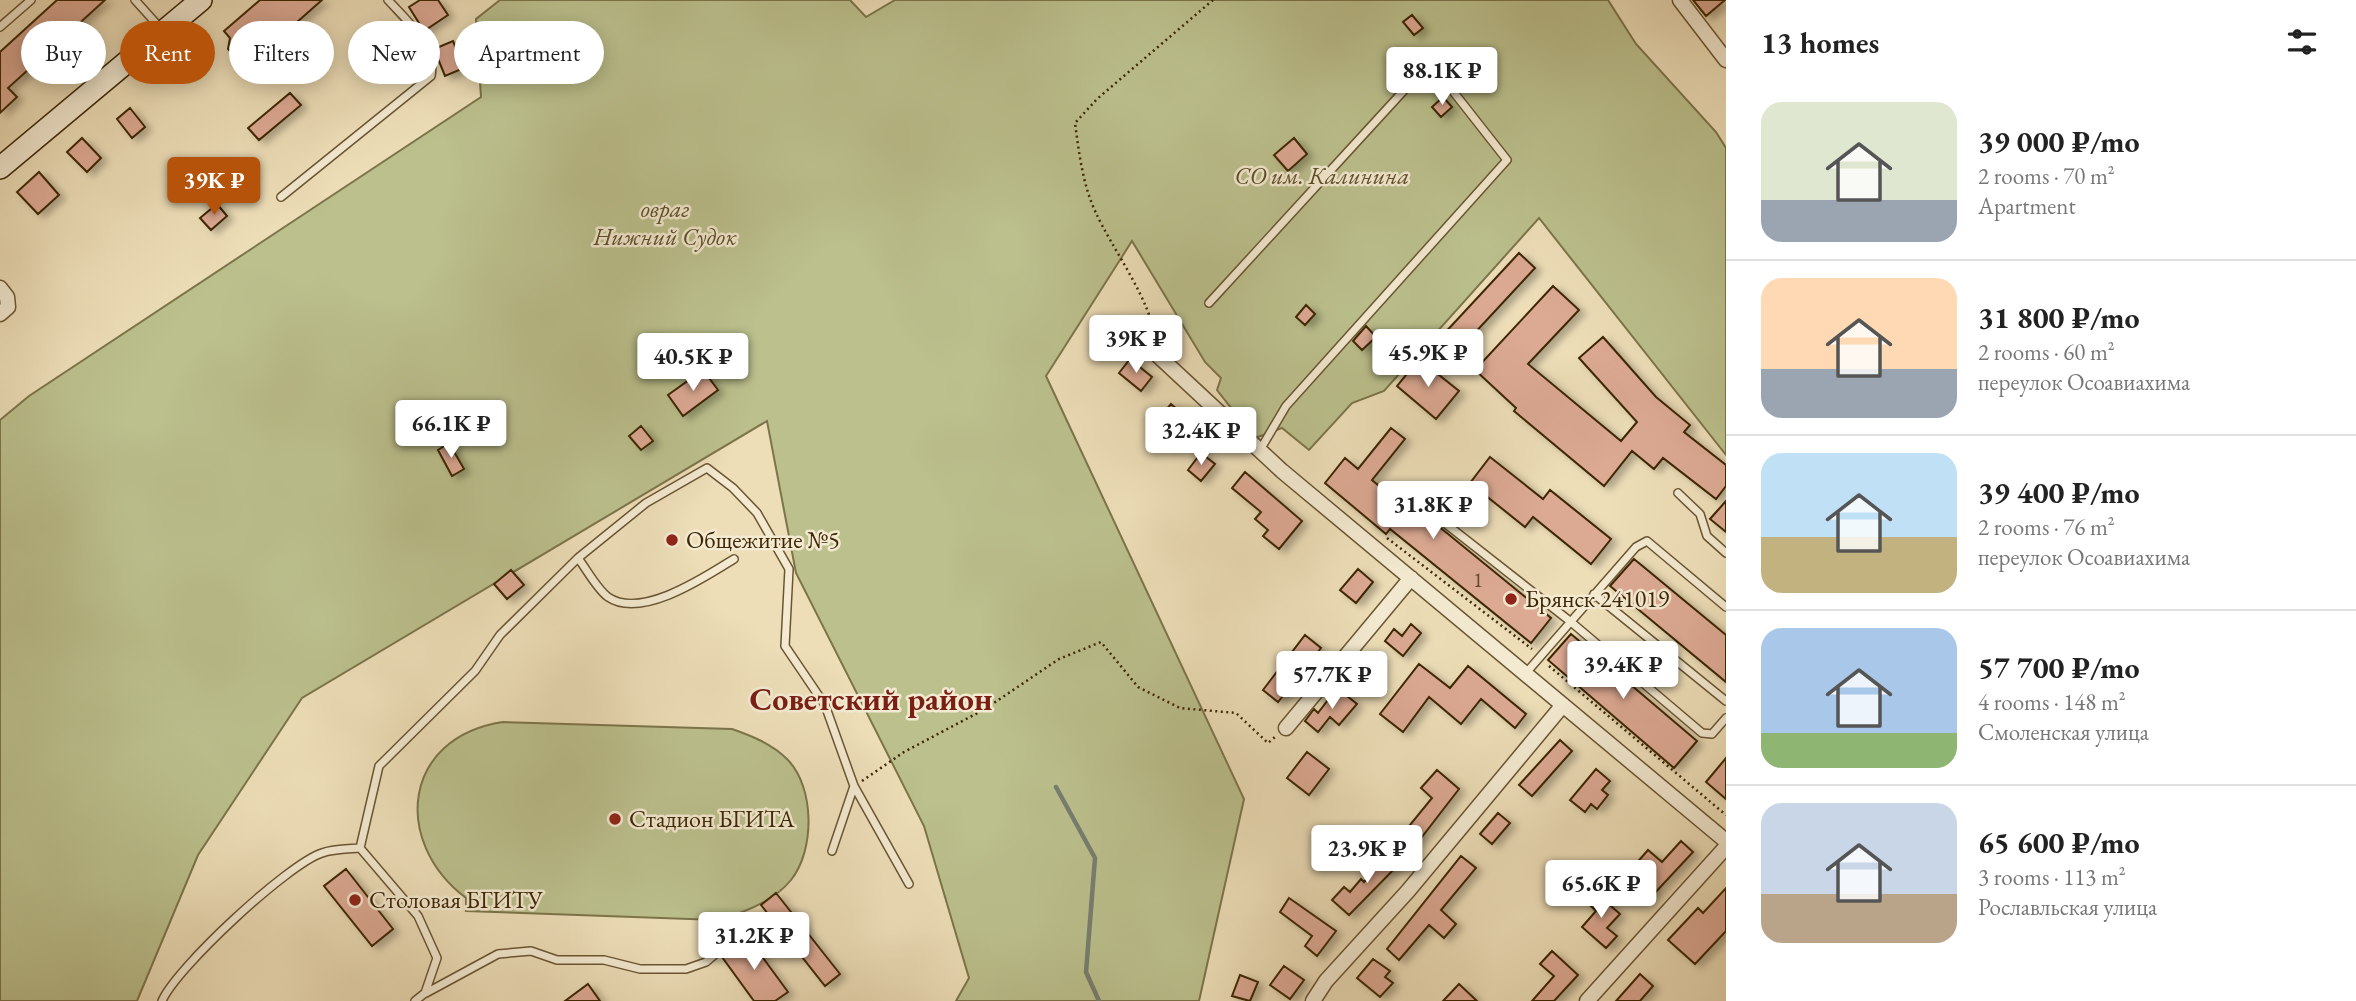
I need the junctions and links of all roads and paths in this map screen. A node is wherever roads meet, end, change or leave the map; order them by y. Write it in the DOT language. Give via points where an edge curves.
graph roads {
  1 [pos="31,0"];
  2 [pos="135,0"];
  3 [pos="201,0"];
  4 [pos="388,0"];
  5 [pos="1213,0"];
  6 [pos="1681,0"];
  7 [pos="155,21"];
  8 [pos="176,21"];
  9 [pos="0,27"];
  10 [pos="1726,60"];
  11 [pos="120,68"];
  12 [pos="0,168"];
  13 [pos="281,197"];
  14 [pos="0,288"];
  15 [pos="1209,303"];
  16 [pos="0,314"];
  17 [pos="1152,350"];
  18 [pos="1260,451"];
  19 [pos="1678,493"];
  20 [pos="1427,509"];
  21 [pos="1384,536"];
  22 [pos="1726,553"];
  23 [pos="578,558"];
  24 [pos="734,559"];
  25 [pos="1411,578"];
  26 [pos="1594,594"];
  27 [pos="1726,607"];
  28 [pos="1570,622"];
  29 [pos="1539,657"];
  30 [pos="1525,674"];
  31 [pos="1726,701"];
  32 [pos="1563,705"];
  33 [pos="1726,718"];
  34 [pos="1286,728"];
  35 [pos="854,786"];
  36 [pos="1726,815"];
  37 [pos="1726,841"];
  38 [pos="1726,847"];
  39 [pos="360,848"];
  40 [pos="832,851"];
  41 [pos="909,884"];
  42 [pos="750,925"];
  43 [pos="425,993"];
  44 [pos="162,1001"];
  45 [pos="415,1001"];
  46 [pos="1312,1001"];
  47 [pos="1587,1001"];
  1 -- 9 [label="lane"];
  2 -- 7 [label="lane"];
  3 -- 8 [label="main road"];
  4 -- 13 [label="lane" via="421,37 433,65 431,76"];
  5 -- 17 [label="path" via="1075,123 1094,211 1141,295 1154,329"];
  6 -- 10 [label="street"];
  11 -- 12 [label="main road"];
  14 -- 16 [label="street" via="8,307"];
  15 -- 18 [label="lane" via="1430,62 1507,160 1286,406"];
  17 -- 18 [label="street"];
  18 -- 25 [label="street"];
  19 -- 22 [label="lane" via="1700,514 1707,536"];
  20 -- 28 [label="lane"];
  21 -- 29 [label="path"];
  23 -- 24 [label="lane" via="608,597 629,606 698,582"];
  23 -- 35 [label="lane" via="646,503 707,468 733,488 757,513 789,569 785,646 825,705"];
  23 -- 39 [label="lane" via="500,635 475,671 379,766"];
  25 -- 30 [label="street"];
  25 -- 34 [label="street"];
  26 -- 27 [label="lane" via="1636,547 1650,541"];
  26 -- 28 [label="lane"];
  26 -- 31 [label="lane"];
  28 -- 29 [label="lane"];
  28 -- 33 [label="lane" via="1702,733 1712,734"];
  29 -- 30 [label="lane"];
  29 -- 36 [label="path"];
  30 -- 32 [label="street"];
  32 -- 37 [label="street"];
  32 -- 46 [label="street"];
  34 -- 35 [label="path" via="1268,743 1236,713 1180,708 1138,687 1101,642 1059,659 985,709 904,752"];
  35 -- 40 [label="lane"];
  35 -- 41 [label="lane"];
  38 -- 47 [label="street"];
  39 -- 43 [label="lane" via="418,916 437,958"];
  39 -- 44 [label="lane" via="322,853 291,872 197,955"];
  42 -- 43 [label="lane" via="706,962 686,969 557,960 531,951 509,953 489,958"];
  43 -- 45 [label="lane"];
}
